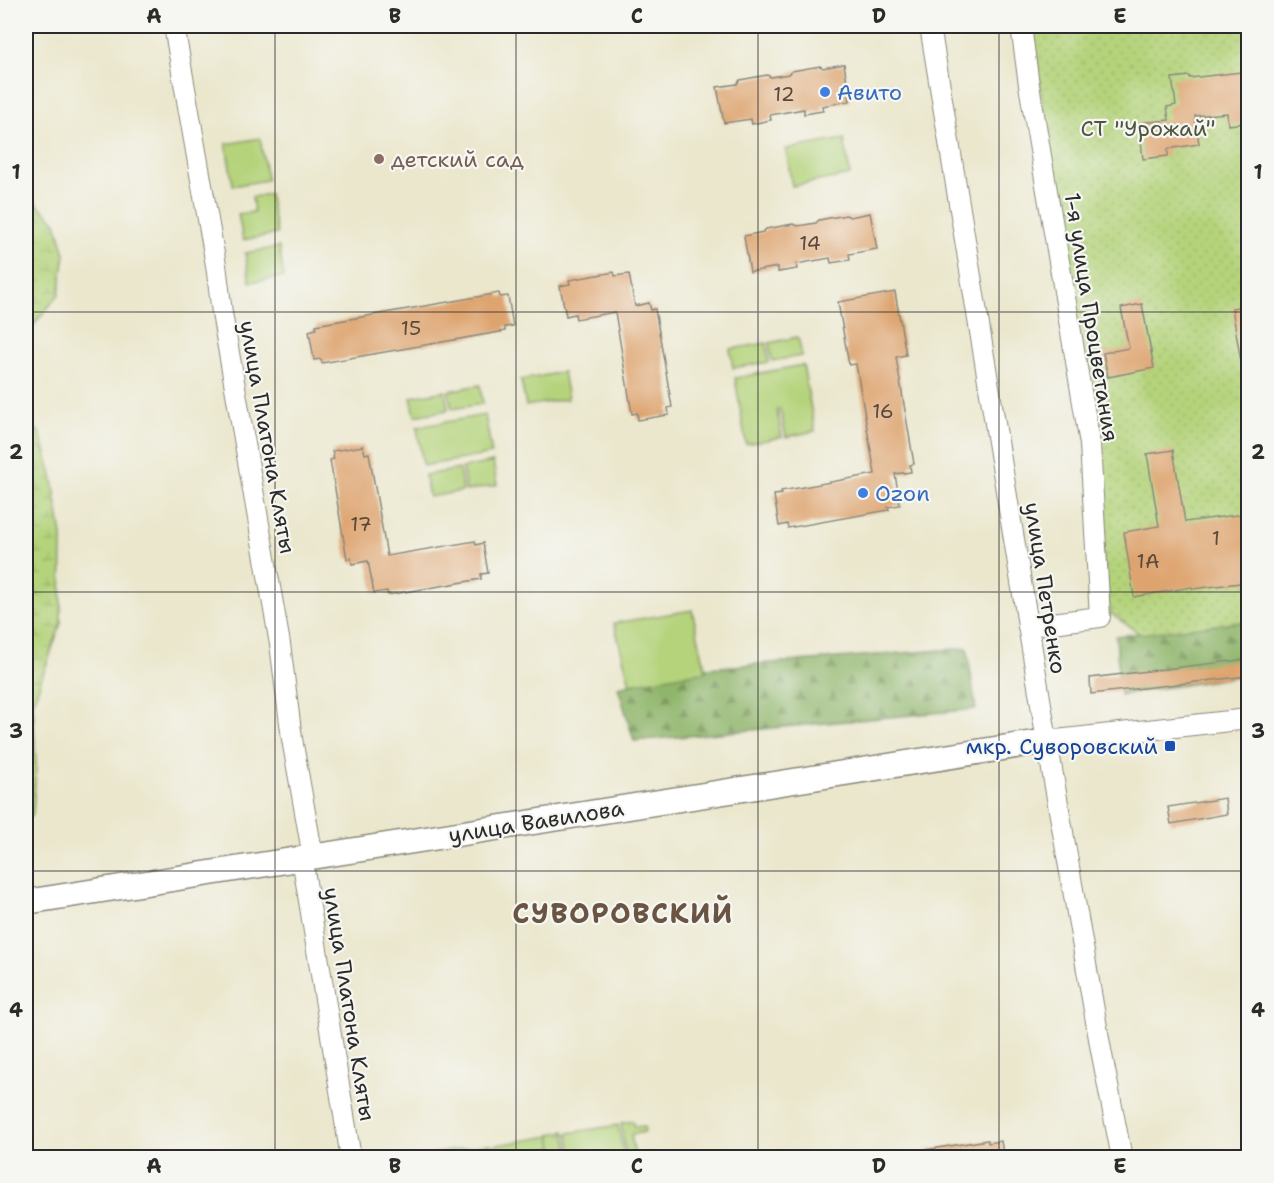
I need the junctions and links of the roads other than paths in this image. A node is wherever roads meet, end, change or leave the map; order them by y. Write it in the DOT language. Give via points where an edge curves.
graph roads {
  1 [pos="174,26"];
  2 [pos="930,26"];
  3 [pos="1021,26"];
  4 [pos="1028,626"];
  5 [pos="1248,719"];
  6 [pos="1047,741"];
  7 [pos="307,858"];
  8 [pos="26,902"];
  9 [pos="351,1158"];
  10 [pos="1122,1158"];
  1 -- 7 [label="street, улица Платона Кляты" via="280,644"];
  2 -- 4 [label="street, улица Петренко"];
  3 -- 4 [label="street, 1-я улица Процветания" via="1090,444 1100,617"];
  4 -- 6 [label="street, улица Петренко"];
  5 -- 6 [label="street"];
  6 -- 7 [label="street, улица Вавилова"];
  6 -- 10 [label="street, улица Петренко"];
  7 -- 8 [label="street, улица Вавилова"];
  7 -- 9 [label="street, улица Платона Кляты"];
}
